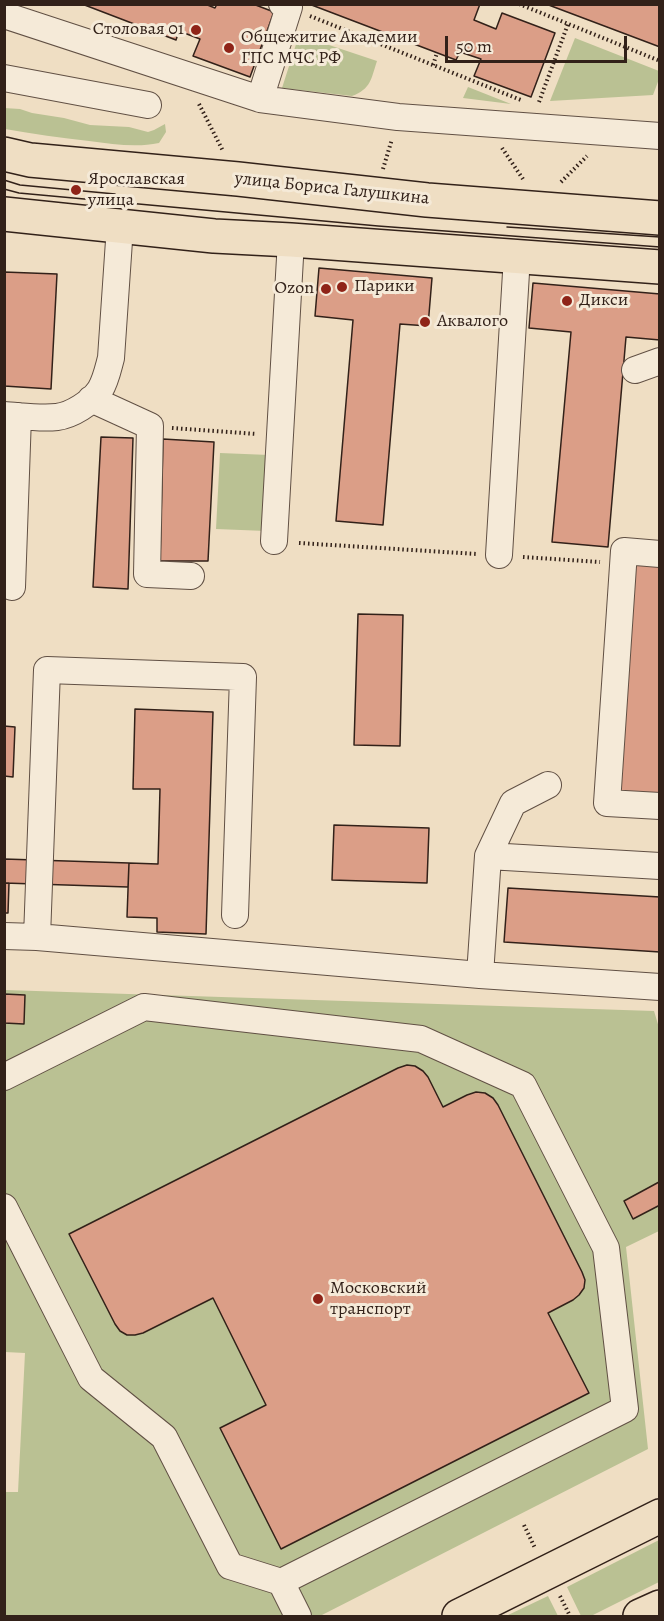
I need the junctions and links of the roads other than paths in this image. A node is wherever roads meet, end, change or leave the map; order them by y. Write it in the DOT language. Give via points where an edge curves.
graph roads {
  1 [pos="286,6"];
  2 [pos="4,15"];
  3 [pos="4,78"];
  4 [pos="260,99"];
  5 [pos="148,105"];
  6 [pos="660,136"];
  7 [pos="4,154"];
  8 [pos="4,214"];
  9 [pos="660,218"];
  10 [pos="120,226"];
  11 [pos="291,240"];
  12 [pos="517,256"];
  13 [pos="660,267"];
  14 [pos="660,361"];
  15 [pos="635,370"];
  16 [pos="91,399"];
  17 [pos="11,416"];
  18 [pos="274,541"];
  19 [pos="660,554"];
  20 [pos="499,555"];
  21 [pos="191,576"];
  22 [pos="12,587"];
  23 [pos="548,785"];
  24 [pos="660,807"];
  25 [pos="488,856"];
  26 [pos="660,866"];
  27 [pos="235,915"];
  28 [pos="4,936"];
  29 [pos="37,937"];
  30 [pos="480,975"];
  31 [pos="660,987"];
  32 [pos="4,1077"];
  33 [pos="4,1207"];
  34 [pos="660,1516"];
  35 [pos="281,1582"];
  36 [pos="660,1607"];
  37 [pos="298,1617"];
  38 [pos="459,1617"];
  39 [pos="640,1617"];
  1 -- 4 [label="lane"];
  2 -- 4 [label="lane"];
  3 -- 5 [label="lane"];
  4 -- 6 [label="lane" via="398,117"];
  7 -- 9 [label="main road, улица Бориса Галушкина" via="30,160 380,195"];
  8 -- 10 [label="main road"];
  10 -- 11 [label="main road"];
  10 -- 16 [label="lane" via="111,358 100,390"];
  11 -- 12 [label="main road"];
  11 -- 18 [label="lane"];
  12 -- 13 [label="main road"];
  12 -- 20 [label="lane"];
  14 -- 15 [label="lane"];
  16 -- 17 [label="lane" via="58,417"];
  16 -- 21 [label="lane" via="150,426 147,574"];
  17 -- 22 [label="lane"];
  19 -- 24 [label="lane" via="624,551 608,803"];
  23 -- 25 [label="lane" via="513,803"];
  25 -- 26 [label="lane"];
  25 -- 30 [label="lane"];
  27 -- 29 [label="lane" via="243,677 47,670"];
  28 -- 29 [label="lane"];
  29 -- 30 [label="lane"];
  30 -- 31 [label="lane"];
  32 -- 35 [label="lane" via="144,1007 421,1039 523,1085 606,1248 625,1409"];
  33 -- 35 [label="lane" via="91,1378 164,1437 230,1566"];
  34 -- 38 [label="main road"];
  35 -- 37 [label="lane"];
  36 -- 39 [label="main road"];
}
